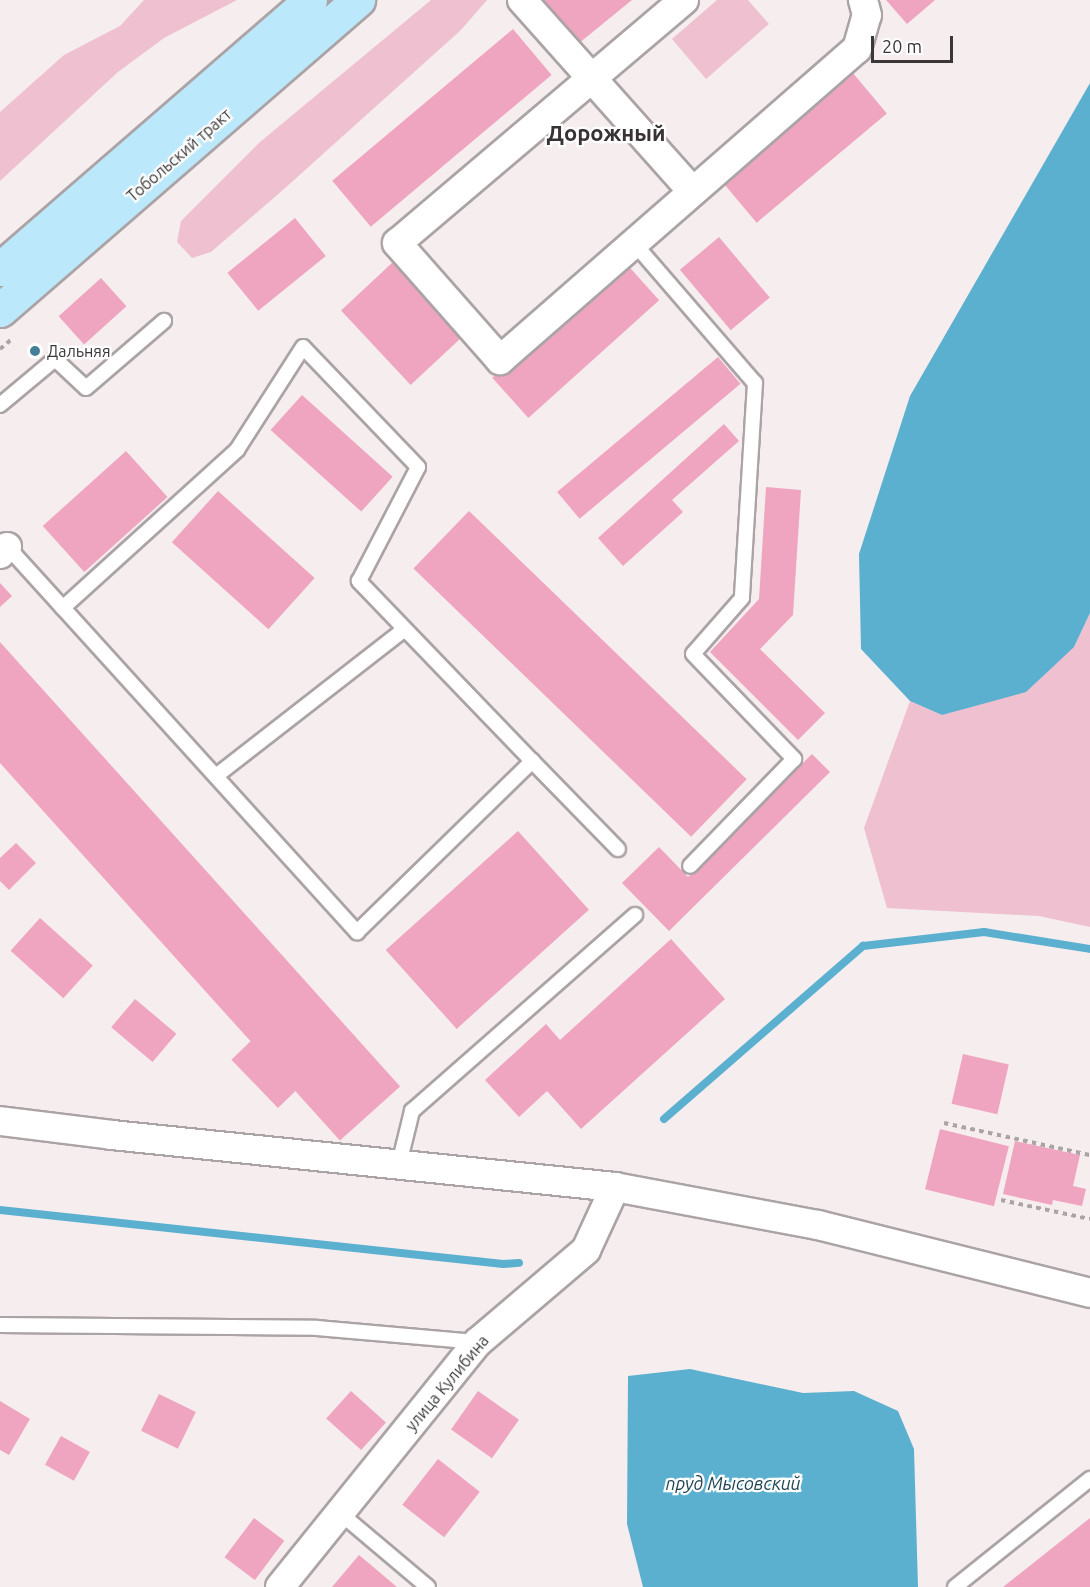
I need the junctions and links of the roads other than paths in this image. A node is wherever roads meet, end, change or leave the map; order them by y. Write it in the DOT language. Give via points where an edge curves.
graph roads {
  1 [pos="310,0"];
  2 [pos="358,0"];
  3 [pos="522,0"];
  4 [pos="684,0"];
  5 [pos="863,0"];
  6 [pos="590,79"];
  7 [pos="692,191"];
  8 [pos="634,243"];
  9 [pos="0,269"];
  10 [pos="0,310"];
  11 [pos="164,321"];
  12 [pos="0,405"];
  13 [pos="2,546"];
  14 [pos="63,609"];
  15 [pos="405,629"];
  16 [pos="532,761"];
  17 [pos="216,776"];
  18 [pos="618,849"];
  19 [pos="690,867"];
  20 [pos="635,915"];
  21 [pos="0,1121"];
  22 [pos="399,1164"];
  23 [pos="615,1186"];
  24 [pos="1090,1293"];
  25 [pos="0,1325"];
  26 [pos="478,1342"];
  27 [pos="1090,1479"];
  28 [pos="340,1513"];
  29 [pos="280,1587"];
  30 [pos="428,1587"];
  31 [pos="955,1587"];
  1 -- 9 [label="main road, Тобольский тракт"];
  2 -- 10 [label="main road, Тобольский тракт"];
  3 -- 6 [label="street"];
  4 -- 6 [label="street"];
  5 -- 7 [label="street" via="867,15 857,49"];
  6 -- 7 [label="street"];
  6 -- 8 [label="street" via="397,243 500,360"];
  7 -- 8 [label="street"];
  8 -- 19 [label="lane" via="755,382 742,598 693,654 794,759"];
  11 -- 12 [label="lane" via="86,388 55,358"];
  13 -- 14 [label="lane"];
  14 -- 15 [label="lane" via="237,450 303,347 418,467 359,581"];
  14 -- 17 [label="lane"];
  15 -- 16 [label="lane"];
  15 -- 17 [label="lane"];
  16 -- 17 [label="lane" via="357,932"];
  16 -- 18 [label="lane"];
  20 -- 22 [label="lane" via="412,1111"];
  21 -- 22 [label="street"];
  22 -- 23 [label="street"];
  23 -- 24 [label="street" via="818,1225"];
  23 -- 26 [label="street, улица Кулибина" via="586,1250"];
  25 -- 26 [label="lane" via="317,1328"];
  26 -- 28 [label="street, улица Кулибина"];
  27 -- 31 [label="lane"];
  28 -- 29 [label="street, улица Кулибина"];
  28 -- 30 [label="lane"];
}
